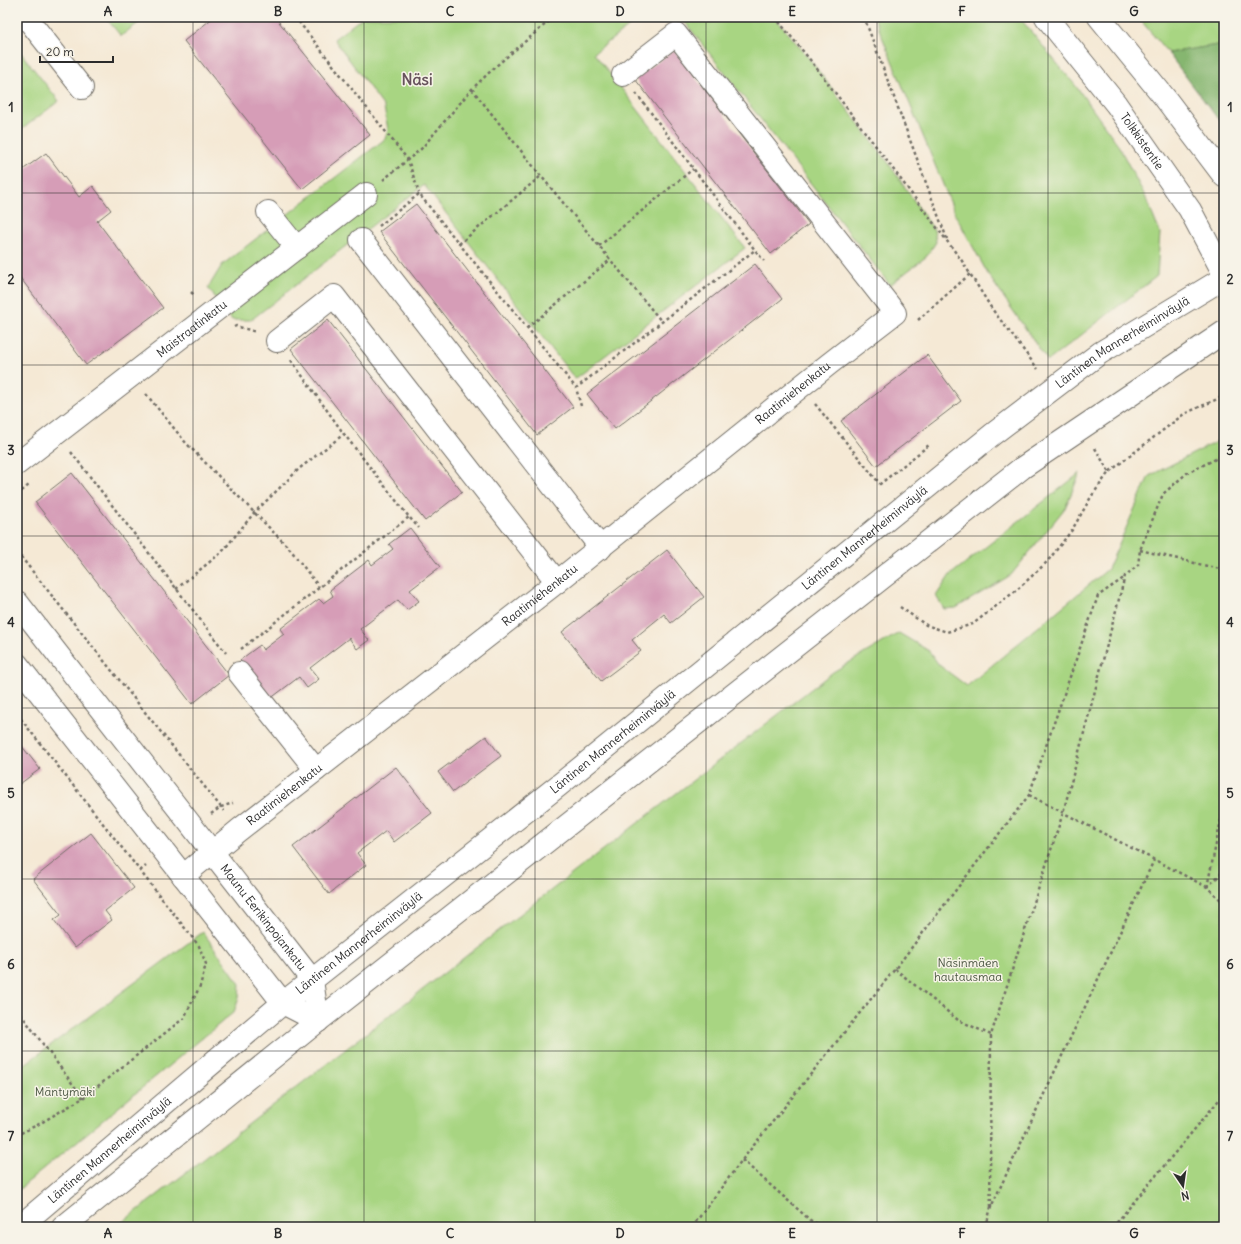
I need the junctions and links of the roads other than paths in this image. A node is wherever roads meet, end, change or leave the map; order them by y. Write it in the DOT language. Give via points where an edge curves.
graph roads {
  1 [pos="26,17"];
  2 [pos="1046,17"];
  3 [pos="1098,17"];
  4 [pos="623,75"];
  5 [pos="82,88"];
  6 [pos="1224,176"];
  7 [pos="366,194"];
  8 [pos="268,212"];
  9 [pos="361,240"];
  10 [pos="297,248"];
  11 [pos="1224,274"];
  12 [pos="1224,278"];
  13 [pos="1224,332"];
  14 [pos="277,341"];
  15 [pos="17,464"];
  16 [pos="601,548"];
  17 [pos="558,582"];
  18 [pos="17,602"];
  19 [pos="17,664"];
  20 [pos="234,665"];
  21 [pos="316,770"];
  22 [pos="212,851"];
  23 [pos="183,876"];
  24 [pos="312,980"];
  25 [pos="284,1003"];
  26 [pos="318,1021"];
  27 [pos="19,1227"];
  28 [pos="63,1227"];
  1 -- 5 [label="main road"];
  2 -- 11 [label="main road, Tolkkistentie" via="1116,104 1190,210"];
  3 -- 6 [label="main road" via="1165,98"];
  4 -- 16 [label="main road, Raatimiehenkatu" via="676,34 895,314"];
  7 -- 10 [label="main road, Maistraatinkatu"];
  8 -- 10 [label="main road"];
  9 -- 16 [label="main road"];
  10 -- 15 [label="main road, Maistraatinkatu"];
  12 -- 24 [label="main road, Läntinen Mannerheiminväylä" via="1100,353 993,434 564,781"];
  13 -- 26 [label="main road" via="1022,468"];
  14 -- 17 [label="main road" via="334,296"];
  16 -- 17 [label="main road, Raatimiehenkatu"];
  17 -- 21 [label="main road, Raatimiehenkatu"];
  18 -- 22 [label="main road, Maunu Eerikinpojankatu"];
  19 -- 23 [label="main road"];
  20 -- 21 [label="main road"];
  21 -- 22 [label="main road, Raatimiehenkatu"];
  22 -- 23 [label="main road, Raatimiehenkatu"];
  22 -- 24 [label="main road, Maunu Eerikinpojankatu"];
  23 -- 25 [label="main road"];
  24 -- 25 [label="main road, Läntinen Mannerheiminväylä"];
  24 -- 26 [label="main road, Maunu Eerikinpojankatu"];
  25 -- 26 [label="main road"];
  25 -- 27 [label="main road, Läntinen Mannerheiminväylä"];
  26 -- 28 [label="main road"];
}
